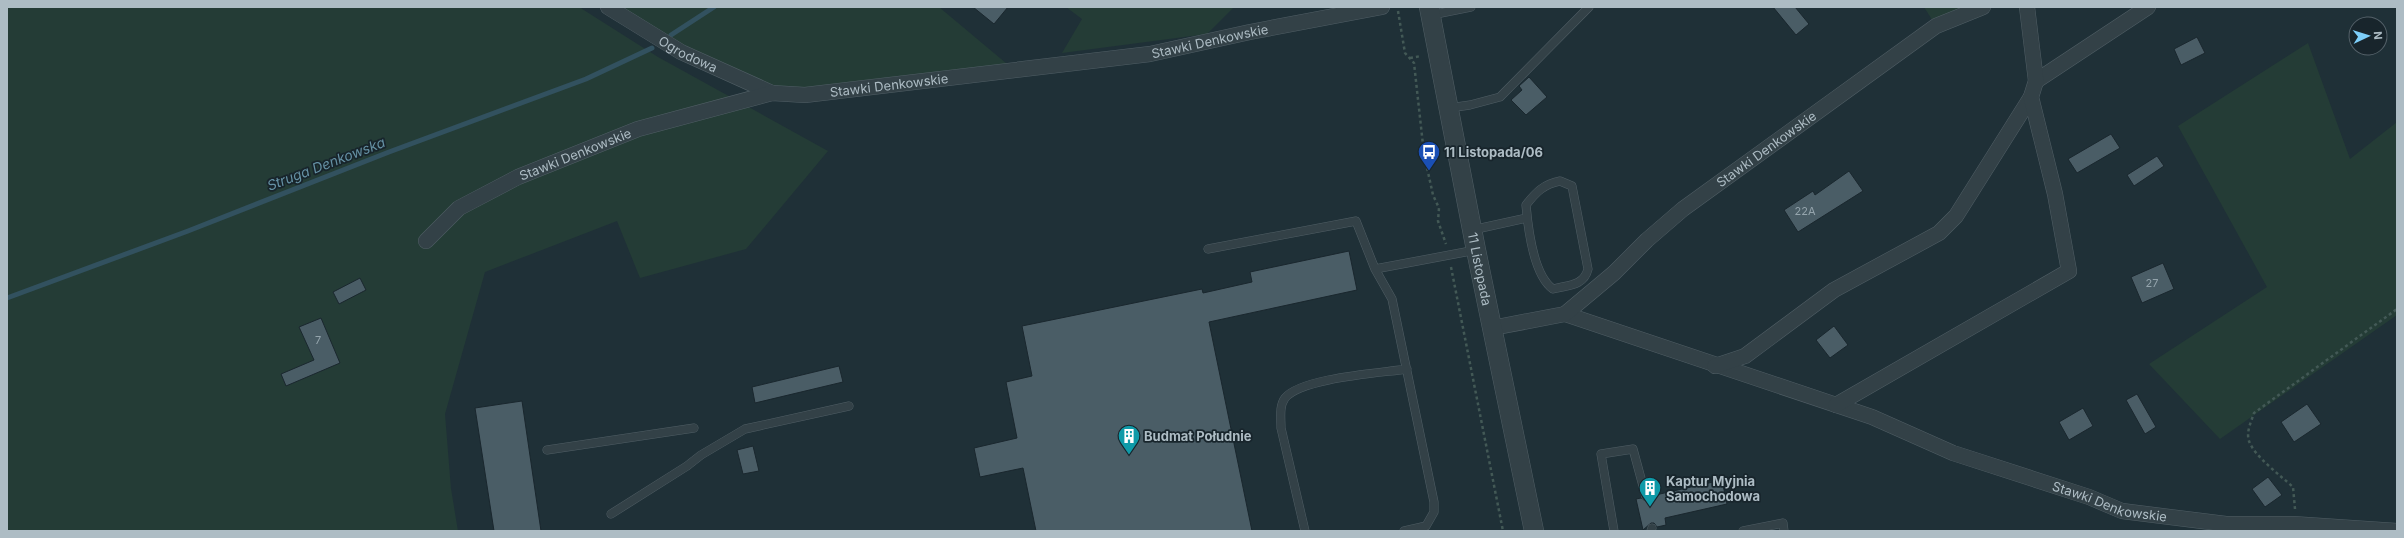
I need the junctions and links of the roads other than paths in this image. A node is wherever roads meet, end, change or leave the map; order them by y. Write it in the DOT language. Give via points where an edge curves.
graph roads {
  1 [pos="608,7"];
  2 [pos="1382,7"];
  3 [pos="1472,7"];
  4 [pos="1589,7"];
  5 [pos="1983,7"];
  6 [pos="2027,7"];
  7 [pos="2148,7"];
  8 [pos="1430,11"];
  9 [pos="2036,81"];
  10 [pos="772,93"];
  11 [pos="2031,97"];
  12 [pos="1448,108"];
  13 [pos="1527,218"];
  14 [pos="1472,230"];
  15 [pos="426,241"];
  16 [pos="1208,249"];
  17 [pos="1476,250"];
  18 [pos="1375,270"];
  19 [pos="1565,314"];
  20 [pos="1492,328"];
  21 [pos="1715,366"];
  22 [pos="1407,369"];
  23 [pos="1836,405"];
  24 [pos="849,406"];
  25 [pos="694,428"];
  26 [pos="547,450"];
  27 [pos="1646,497"];
  28 [pos="611,514"];
  29 [pos="1304,531"];
  30 [pos="1404,531"];
  31 [pos="1534,531"];
  32 [pos="1614,531"];
  33 [pos="1743,531"];
  34 [pos="1784,531"];
  35 [pos="2397,531"];
  1 -- 10 [label="street, Ogrodowa" via="681,52"];
  2 -- 10 [label="street, Stawki Denkowskie" via="1150,54 805,95"];
  3 -- 8 [label="lane"];
  4 -- 12 [label="lane" via="1500,96 1470,105"];
  5 -- 19 [label="street, Stawki Denkowskie" via="1936,26 1683,209"];
  6 -- 9 [label="street"];
  7 -- 9 [label="street"];
  8 -- 12 [label="street, 11 Listopada"];
  9 -- 11 [label="street"];
  10 -- 15 [label="street, Stawki Denkowskie" via="638,129 518,177 459,208"];
  11 -- 21 [label="street" via="1956,216 1939,233 1834,290 1745,356"];
  11 -- 23 [label="street" via="2055,194 2069,271"];
  12 -- 14 [label="street, 11 Listopada"];
  13 -- 13 [label="lane" via="1538,270 1545,284 1553,289 1579,283 1586,277 1588,269 1572,186 1560,181 1548,184 1526,205"];
  13 -- 14 [label="lane"];
  14 -- 17 [label="street, 11 Listopada"];
  16 -- 18 [label="lane" via="1356,221"];
  17 -- 18 [label="lane"];
  17 -- 20 [label="street, 11 Listopada"];
  18 -- 22 [label="lane" via="1392,299"];
  19 -- 20 [label="street, Stawki Denkowskie"];
  19 -- 21 [label="street, Stawki Denkowskie"];
  20 -- 31 [label="street, 11 Listopada"];
  21 -- 23 [label="street, Stawki Denkowskie"];
  22 -- 29 [label="lane" via="1308,384 1285,398 1280,411 1281,428"];
  22 -- 30 [label="lane" via="1434,512 1426,526"];
  23 -- 35 [label="street, Stawki Denkowskie" via="1954,453 2089,497 2122,511 2226,524 2293,524"];
  24 -- 28 [label="lane" via="745,429"];
  25 -- 26 [label="lane"];
  27 -- 32 [label="lane" via="1633,449 1601,454"];
  33 -- 34 [label="lane" via="1783,523"];
}
